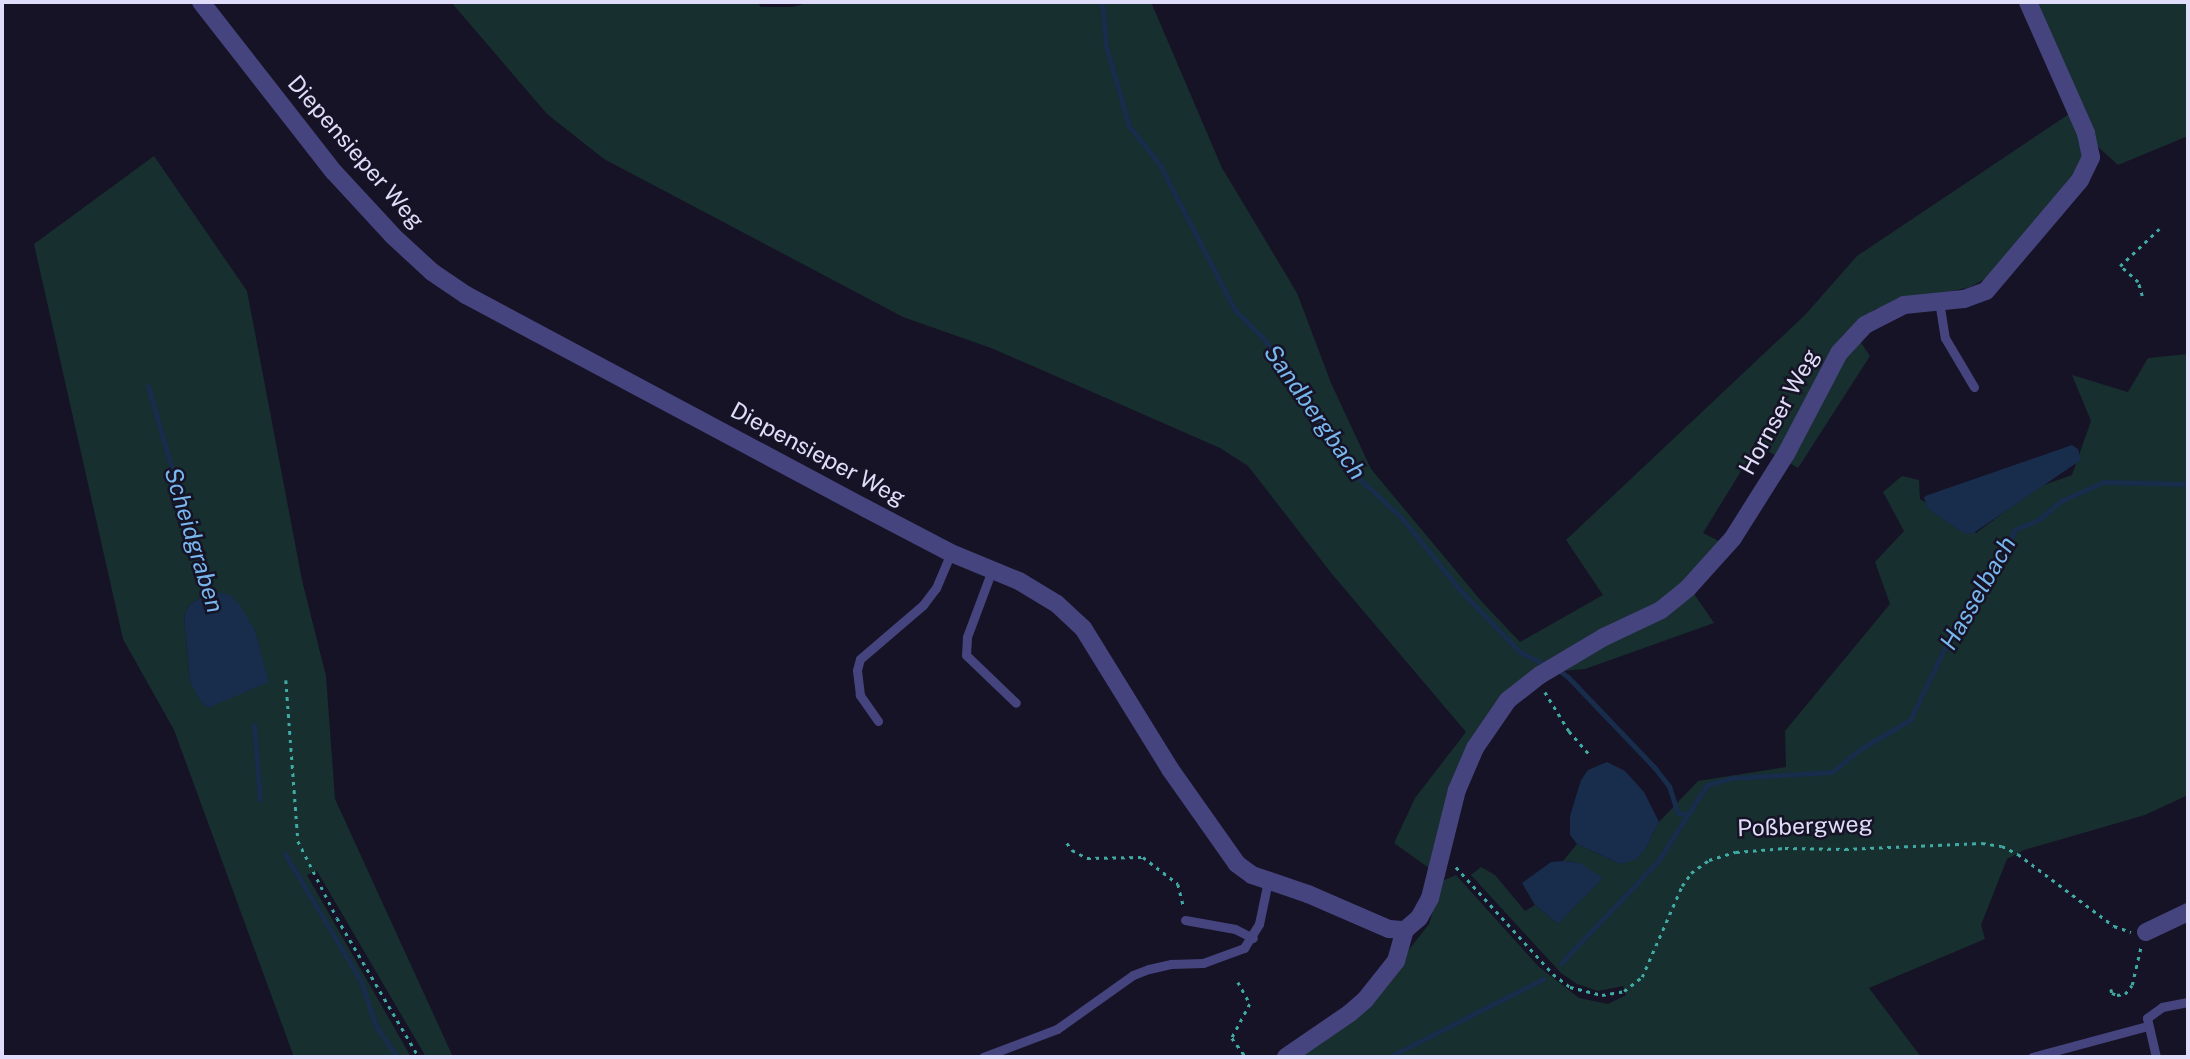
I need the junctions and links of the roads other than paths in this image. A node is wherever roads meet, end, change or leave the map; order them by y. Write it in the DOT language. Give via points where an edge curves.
graph roads {
  1 [pos="201,2"];
  2 [pos="2028,2"];
  3 [pos="1939,301"];
  4 [pos="1974,387"];
  5 [pos="951,553"];
  6 [pos="992,570"];
  7 [pos="1016,704"];
  8 [pos="878,721"];
  9 [pos="1268,881"];
  10 [pos="2188,912"];
  11 [pos="1185,920"];
  12 [pos="1405,930"];
  13 [pos="2147,932"];
  14 [pos="1253,938"];
  15 [pos="2188,1002"];
  16 [pos="2148,1026"];
  17 [pos="983,1057"];
  18 [pos="1286,1057"];
  19 [pos="2032,1057"];
  20 [pos="2156,1057"];
  1 -- 5 [label="street, Diepensieper Weg" via="334,172 432,272 466,295"];
  2 -- 3 [label="street, Hornser Weg" via="2078,112 2091,158 2080,180 1995,283 1975,296"];
  3 -- 4 [label="lane" via="1945,338"];
  3 -- 12 [label="street, Hornser Weg" via="1905,305 1865,325 1839,353 1786,454 1707,570 1661,610 1561,662 1508,700 1475,748 1453,803 1427,906"];
  5 -- 6 [label="street, Diepensieper Weg"];
  5 -- 8 [label="lane" via="923,605 860,659 860,695"];
  6 -- 7 [label="lane" via="967,637 966,655"];
  6 -- 9 [label="street, Diepensieper Weg" via="1049,598 1083,628 1228,855 1243,870"];
  9 -- 12 [label="street, Diepensieper Weg" via="1389,929"];
  9 -- 14 [label="lane"];
  10 -- 13 [label="street"];
  11 -- 14 [label="lane" via="1235,929"];
  12 -- 18 [label="street" via="1396,961 1366,1000"];
  14 -- 17 [label="lane" via="1244,948 1203,963 1171,964 1133,975 1057,1029"];
  15 -- 16 [label="lane" via="2152,1012"];
  16 -- 19 [label="lane"];
  16 -- 20 [label="lane"];
}
